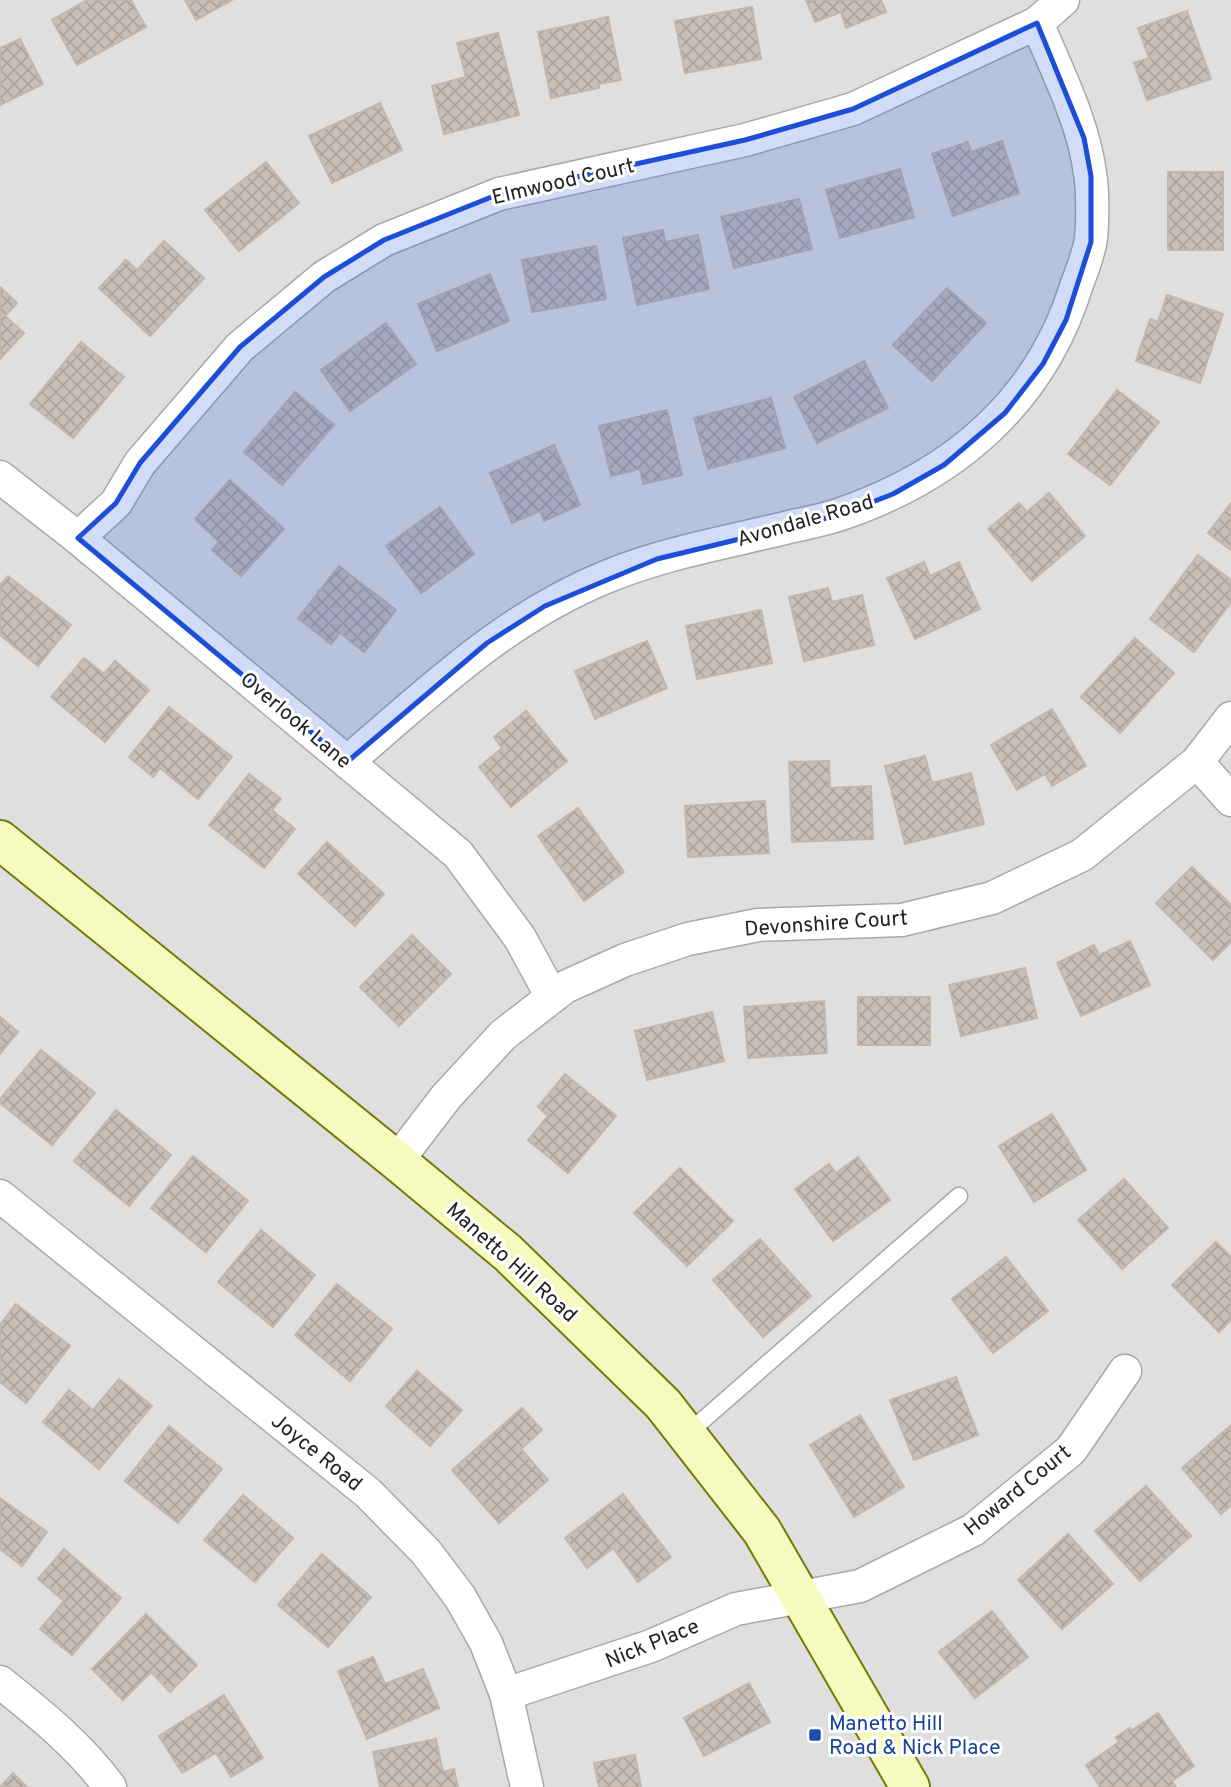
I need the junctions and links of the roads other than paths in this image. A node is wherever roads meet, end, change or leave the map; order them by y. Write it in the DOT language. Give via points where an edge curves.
graph roads {
  1 [pos="1063,0"];
  2 [pos="1037,23"];
  3 [pos="0,477"];
  4 [pos="78,538"];
  5 [pos="1231,718"];
  6 [pos="346,762"];
  7 [pos="1197,762"];
  8 [pos="1231,800"];
  9 [pos="0,840"];
  10 [pos="552,997"];
  11 [pos="397,1161"];
  12 [pos="0,1196"];
  13 [pos="959,1196"];
  14 [pos="1125,1371"];
  15 [pos="687,1434"];
  16 [pos="799,1597"];
  17 [pos="0,1682"];
  18 [pos="506,1694"];
  19 [pos="110,1787"];
  20 [pos="527,1787"];
  21 [pos="911,1787"];
  1 -- 2 [label="street, Elmwood Court"];
  2 -- 4 [label="street, Elmwood Court" via="853,109 745,140 499,194 384,240 324,277 240,347 140,463 116,503"];
  2 -- 6 [label="street, Avondale Road" via="1084,138 1091,176 1091,242 1066,320 1043,364 1006,413 944,465 892,494 839,515 657,559 545,606 487,643"];
  3 -- 4 [label="street, Overlook Lane"];
  4 -- 6 [label="street, Overlook Lane"];
  5 -- 7 [label="street, Devonshire Court"];
  6 -- 10 [label="street, Overlook Lane" via="458,854 520,938"];
  7 -- 8 [label="street"];
  7 -- 10 [label="street, Devonshire Court" via="1082,855 992,898 902,920 758,925 688,939 625,960"];
  9 -- 11 [label="main road, Manetto Hill Road"];
  10 -- 11 [label="street, Devonshire Court" via="503,1035 446,1097"];
  11 -- 15 [label="main road, Manetto Hill Road" via="508,1254 663,1404"];
  12 -- 18 [label="street, Joyce Road" via="368,1493 426,1552 460,1597 486,1643"];
  13 -- 15 [label="lane"];
  14 -- 16 [label="street, Howard Court" via="1071,1450 973,1530 860,1586"];
  15 -- 16 [label="main road, Manetto Hill Road" via="762,1531"];
  16 -- 18 [label="street, Nick Place" via="736,1609 651,1646"];
  16 -- 21 [label="main road, Manetto Hill Road"];
  17 -- 19 [label="street" via="58,1730"];
  18 -- 20 [label="street, Joyce Road"];
}
